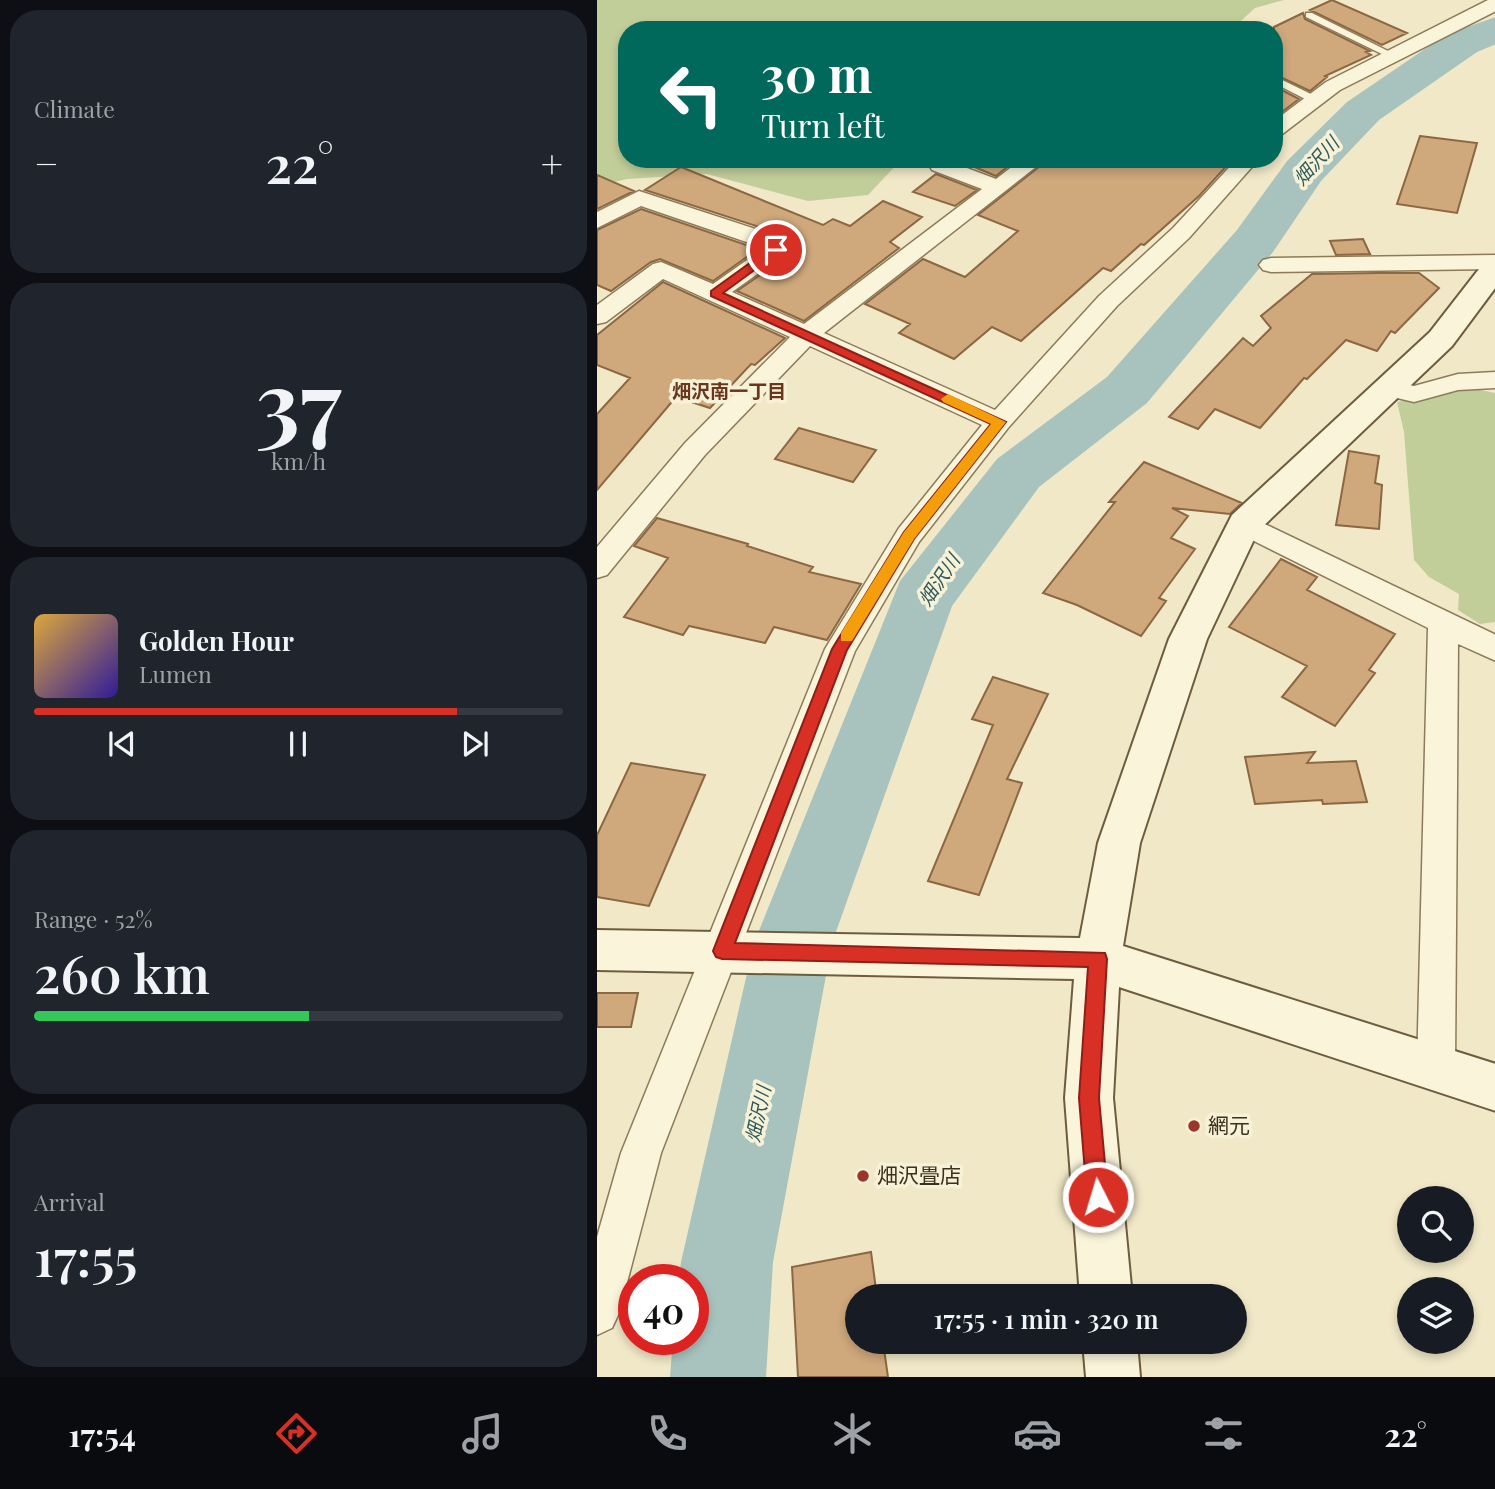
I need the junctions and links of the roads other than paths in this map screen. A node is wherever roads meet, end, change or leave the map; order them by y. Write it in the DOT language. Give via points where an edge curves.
graph roads {
  1 [pos="1495,3"];
  2 [pos="1309,15"];
  3 [pos="1391,55"];
  4 [pos="1283,84"];
  5 [pos="1313,99"];
  6 [pos="1283,124"];
  7 [pos="948,168"];
  8 [pos="1024,168"];
  9 [pos="1241,168"];
  10 [pos="998,188"];
  11 [pos="597,221"];
  12 [pos="1495,264"];
  13 [pos="1271,265"];
  14 [pos="715,293"];
  15 [pos="600,310"];
  16 [pos="807,334"];
  17 [pos="1495,380"];
  18 [pos="1389,388"];
  19 [pos="999,422"];
  20 [pos="1244,524"];
  21 [pos="597,567"];
  22 [pos="1443,622"];
  23 [pos="1495,649"];
  24 [pos="597,950"];
  25 [pos="722,951"];
  26 [pos="1098,959"];
  27 [pos="1436,1069"];
  28 [pos="1495,1088"];
  29 [pos="1105,1284"];
  30 [pos="597,1313"];
  31 [pos="1111,1354"];
  32 [pos="1113,1377"];
  1 -- 3 [label="street"];
  2 -- 3 [label="lane"];
  3 -- 5 [label="street"];
  4 -- 5 [label="lane"];
  5 -- 6 [label="street"];
  7 -- 10 [label="street"];
  8 -- 10 [label="street"];
  9 -- 19 [label="street" via="1181,233 1108,301"];
  10 -- 16 [label="street"];
  11 -- 14 [label="street" via="639,198 775,243 776,250"];
  12 -- 13 [label="street"];
  12 -- 18 [label="street" via="1441,339"];
  14 -- 15 [label="street" via="661,269"];
  14 -- 16 [label="street"];
  16 -- 19 [label="street"];
  16 -- 21 [label="street" via="695,449"];
  17 -- 18 [label="street" via="1458,382 1414,394"];
  18 -- 20 [label="street"];
  19 -- 25 [label="street" via="909,535 840,649"];
  20 -- 22 [label="street"];
  20 -- 26 [label="street" via="1188,639 1119,843"];
  22 -- 23 [label="street"];
  22 -- 27 [label="street"];
  24 -- 25 [label="street"];
  25 -- 26 [label="street"];
  25 -- 30 [label="street" via="641,1153"];
  26 -- 27 [label="street"];
  26 -- 29 [label="street" via="1089,1098"];
  27 -- 28 [label="street"];
  31 -- 32 [label="street"];
}
